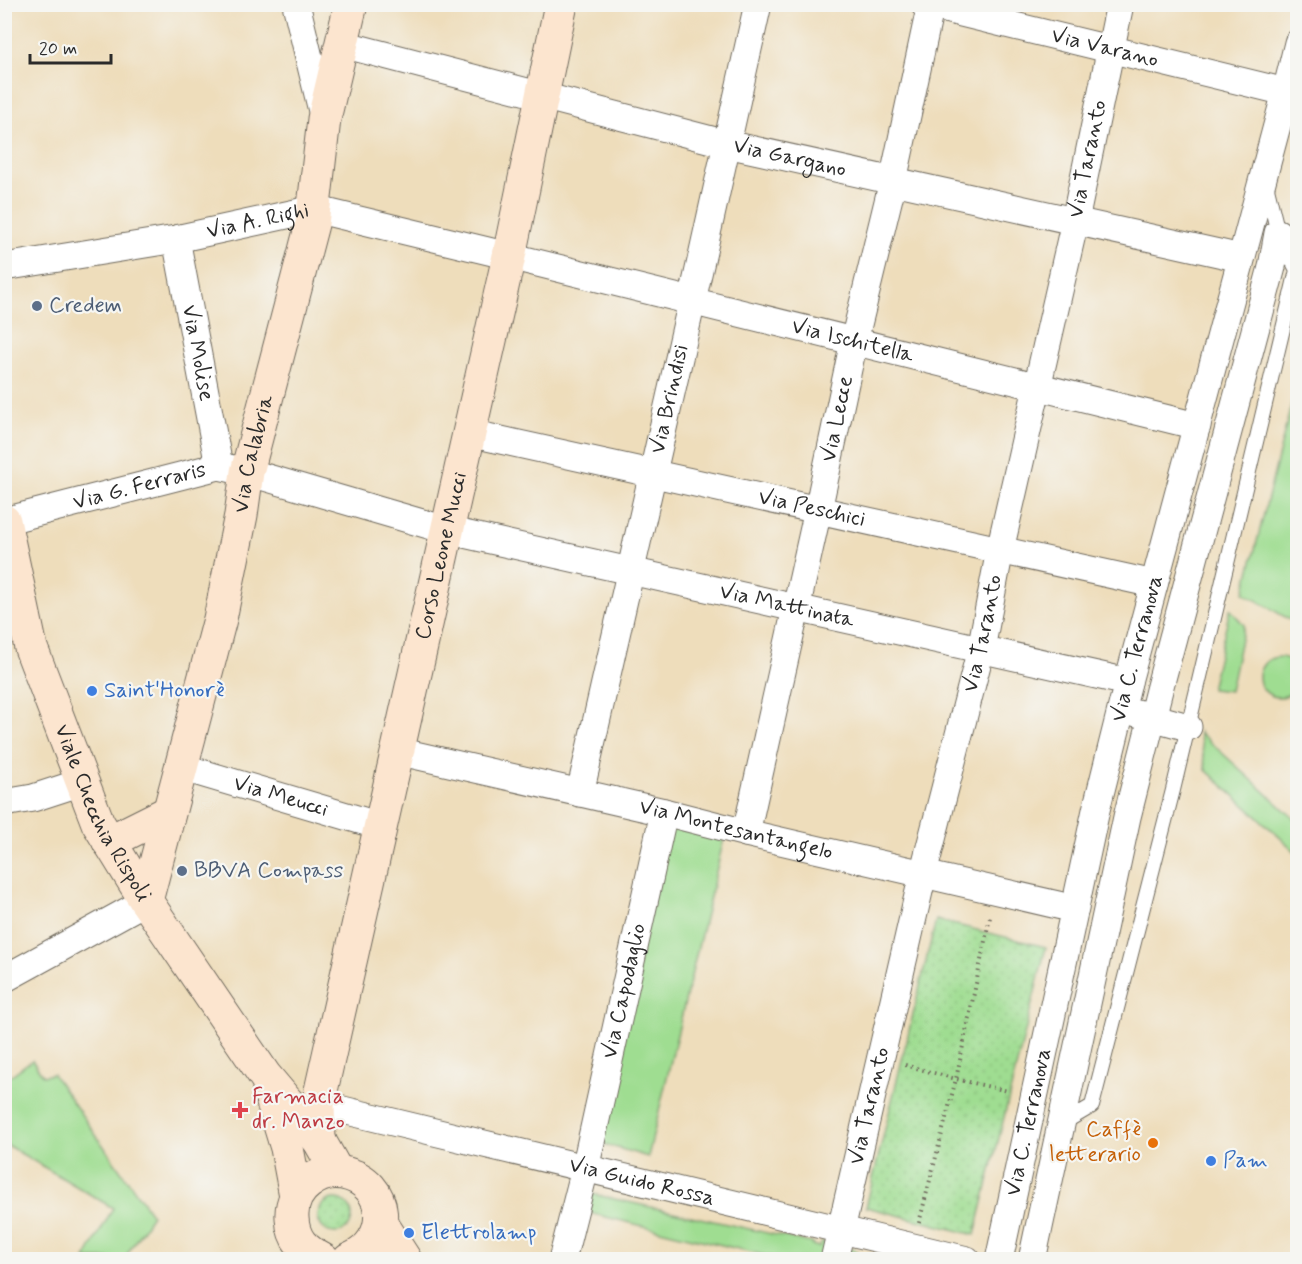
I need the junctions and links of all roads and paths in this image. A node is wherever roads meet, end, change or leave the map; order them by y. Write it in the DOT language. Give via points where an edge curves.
graph roads {
  1 [pos="296,4"];
  2 [pos="351,4"];
  3 [pos="561,4"];
  4 [pos="758,4"];
  5 [pos="1120,4"];
  6 [pos="929,5"];
  7 [pos="1298,43"];
  8 [pos="342,44"];
  9 [pos="1111,49"];
  10 [pos="1286,92"];
  11 [pos="543,95"];
  12 [pos="324,119"];
  13 [pos="727,144"];
  14 [pos="1264,175"];
  15 [pos="893,181"];
  16 [pos="314,208"];
  17 [pos="1075,221"];
  18 [pos="1278,233"];
  19 [pos="176,239"];
  20 [pos="509,256"];
  21 [pos="1241,258"];
  22 [pos="4,267"];
  23 [pos="692,301"];
  24 [pos="854,341"];
  25 [pos="1037,387"];
  26 [pos="1197,426"];
  27 [pos="469,433"];
  28 [pos="233,469"];
  29 [pos="653,473"];
  30 [pos="818,510"];
  31 [pos="4,521"];
  32 [pos="446,530"];
  33 [pos="1000,550"];
  34 [pos="630,571"];
  35 [pos="1154,584"];
  36 [pos="795,608"];
  37 [pos="981,649"];
  38 [pos="1128,682"];
  39 [pos="1121,709"];
  40 [pos="1152,717"];
  41 [pos="1188,727"];
  42 [pos="397,751"];
  43 [pos="181,767"];
  44 [pos="82,782"];
  45 [pos="580,793"];
  46 [pos="4,803"];
  47 [pos="169,812"];
  48 [pos="664,812"];
  49 [pos="380,825"];
  50 [pos="746,833"];
  51 [pos="109,842"];
  52 [pos="923,874"];
  53 [pos="995,891"];
  54 [pos="146,901"];
  55 [pos="1075,909"];
  56 [pos="4,979"];
  57 [pos="881,1058"];
  58 [pos="265,1076"];
  59 [pos="956,1079"];
  60 [pos="1034,1096"];
  61 [pos="318,1104"];
  62 [pos="1061,1124"];
  63 [pos="319,1140"];
  64 [pos="585,1169"];
  65 [pos="337,1172"];
  66 [pos="294,1206"];
  67 [pos="381,1223"];
  68 [pos="841,1230"];
  69 [pos="867,1236"];
  70 [pos="913,1246"];
  71 [pos="357,1258"];
  72 [pos="283,1260"];
  73 [pos="322,1260"];
  74 [pos="405,1260"];
  75 [pos="562,1260"];
  76 [pos="834,1260"];
  77 [pos="882,1260"];
  78 [pos="967,1260"];
  79 [pos="999,1260"];
  80 [pos="1032,1260"];
  1 -- 12 [label="street"];
  2 -- 8 [label="street, Via Calabria"];
  3 -- 11 [label="street, Corso Leone Mucci"];
  4 -- 13 [label="street, Via Brindisi"];
  5 -- 9 [label="street, Via Taranto"];
  6 -- 9 [label="street, Via Varano"];
  6 -- 15 [label="street, Via Lecce"];
  7 -- 10 [label="street, Via C. Terranova"];
  8 -- 11 [label="street, Via Gargano"];
  8 -- 12 [label="street, Via Calabria"];
  9 -- 10 [label="street, Via Varano"];
  9 -- 17 [label="street, Via Taranto"];
  10 -- 14 [label="street, Via C. Terranova"];
  11 -- 13 [label="street, Via Gargano"];
  11 -- 20 [label="street, Corso Leone Mucci"];
  12 -- 16 [label="street, Via Calabria"];
  13 -- 15 [label="street, Via Gargano"];
  13 -- 23 [label="street, Via Brindisi"];
  14 -- 18 [label="lane"];
  14 -- 21 [label="street, Via C. Terranova"];
  15 -- 17 [label="street, Via Gargano"];
  15 -- 24 [label="street, Via Lecce"];
  16 -- 19 [label="street, Via A. Righi"];
  16 -- 20 [label="street, Via A. Righi"];
  16 -- 28 [label="street, Via Calabria"];
  17 -- 21 [label="street, Via Gargano"];
  17 -- 25 [label="street, Via Taranto"];
  18 -- 40 [label="street"];
  18 -- 41 [label="lane" via="1297,270"];
  19 -- 22 [label="street, Via A. Righi"];
  19 -- 28 [label="street, Via Molise"];
  20 -- 23 [label="street, Via Ischitella"];
  20 -- 27 [label="street, Corso Leone Mucci"];
  21 -- 26 [label="street, Via C. Terranova"];
  23 -- 24 [label="street, Via Ischitella"];
  23 -- 29 [label="street, Via Brindisi"];
  24 -- 25 [label="street, Via Ischitella"];
  24 -- 30 [label="street, Via Lecce"];
  25 -- 26 [label="street, Via Ischitella"];
  25 -- 33 [label="street, Via Taranto"];
  26 -- 35 [label="street, Via C. Terranova"];
  27 -- 29 [label="street, Via Peschici"];
  27 -- 32 [label="street, Corso Leone Mucci"];
  28 -- 31 [label="street, Via G. Ferraris"];
  28 -- 32 [label="street"];
  28 -- 43 [label="street, Via Calabria" via="241,515 220,619"];
  29 -- 30 [label="street, Via Peschici"];
  29 -- 34 [label="street, Via Brindisi"];
  30 -- 33 [label="street, Via Peschici"];
  30 -- 36 [label="street, Via Lecce"];
  31 -- 44 [label="street, Viale Checchia Rispoli" via="31,648"];
  32 -- 34 [label="street, Via Mattinata"];
  32 -- 42 [label="street, Corso Leone Mucci"];
  33 -- 35 [label="street, Via Peschici"];
  33 -- 37 [label="street, Via Taranto"];
  34 -- 36 [label="street, Via Mattinata"];
  34 -- 45 [label="street, Via Brindisi"];
  35 -- 38 [label="street, Via C. Terranova"];
  36 -- 37 [label="street, Via Mattinata"];
  36 -- 50 [label="street, Via Lecce"];
  37 -- 38 [label="street, Via Mattinata"];
  37 -- 52 [label="street, Via Taranto"];
  38 -- 39 [label="street, Via C. Terranova"];
  39 -- 40 [label="street"];
  39 -- 55 [label="street, Via C. Terranova"];
  40 -- 41 [label="street"];
  40 -- 62 [label="street"];
  41 -- 62 [label="lane" via="1092,1106"];
  42 -- 45 [label="street, Via Montesantangelo"];
  42 -- 49 [label="street, Corso Leone Mucci"];
  43 -- 47 [label="street, Via Calabria"];
  43 -- 49 [label="street, Via Meucci"];
  44 -- 46 [label="street"];
  44 -- 51 [label="street, Viale Checchia Rispoli"];
  45 -- 48 [label="street, Via Montesantangelo"];
  47 -- 51 [label="street"];
  47 -- 54 [label="street, Via Calabria"];
  48 -- 50 [label="street, Via Montesantangelo"];
  48 -- 64 [label="street, Via Capodaglio"];
  49 -- 61 [label="street, Corso Leone Mucci"];
  50 -- 52 [label="street, Via Montesantangelo"];
  51 -- 54 [label="street, Viale Checchia Rispoli"];
  52 -- 53 [label="street, Via Montesantangelo"];
  52 -- 57 [label="street, Via Taranto"];
  53 -- 55 [label="street, Via Montesantangelo"];
  53 -- 59 [label="path"];
  54 -- 56 [label="street"];
  54 -- 58 [label="street, Viale Checchia Rispoli"];
  55 -- 60 [label="street, Via C. Terranova"];
  57 -- 59 [label="path"];
  57 -- 68 [label="street, Via Taranto"];
  58 -- 63 [label="street, Viale Checchia Rispoli"];
  58 -- 66 [label="street, Viale Checchia Rispoli" via="287,1148"];
  59 -- 60 [label="path"];
  59 -- 70 [label="path"];
  60 -- 79 [label="street, Via C. Terranova"];
  61 -- 63 [label="street, Corso Leone Mucci"];
  61 -- 64 [label="street, Via Guido Rossa"];
  62 -- 80 [label="street"];
  63 -- 65 [label="street, Viale Checchia Rispoli"];
  64 -- 68 [label="street, Via Guido Rossa"];
  64 -- 75 [label="street, Via Capodaglio"];
  65 -- 66 [label="street" via="313,1178 303,1186"];
  65 -- 67 [label="street" via="365,1182 375,1194"];
  66 -- 72 [label="street"];
  66 -- 73 [label="street, Viale Checchia Rispoli" via="293,1230 300,1243"];
  67 -- 71 [label="street" via="369,1248"];
  67 -- 74 [label="street"];
  68 -- 69 [label="street, Via Guido Rossa"];
  68 -- 76 [label="street, Via Taranto"];
  69 -- 70 [label="street, Via Guido Rossa"];
  69 -- 77 [label="street"];
  70 -- 78 [label="street, Via Guido Rossa"];
}
